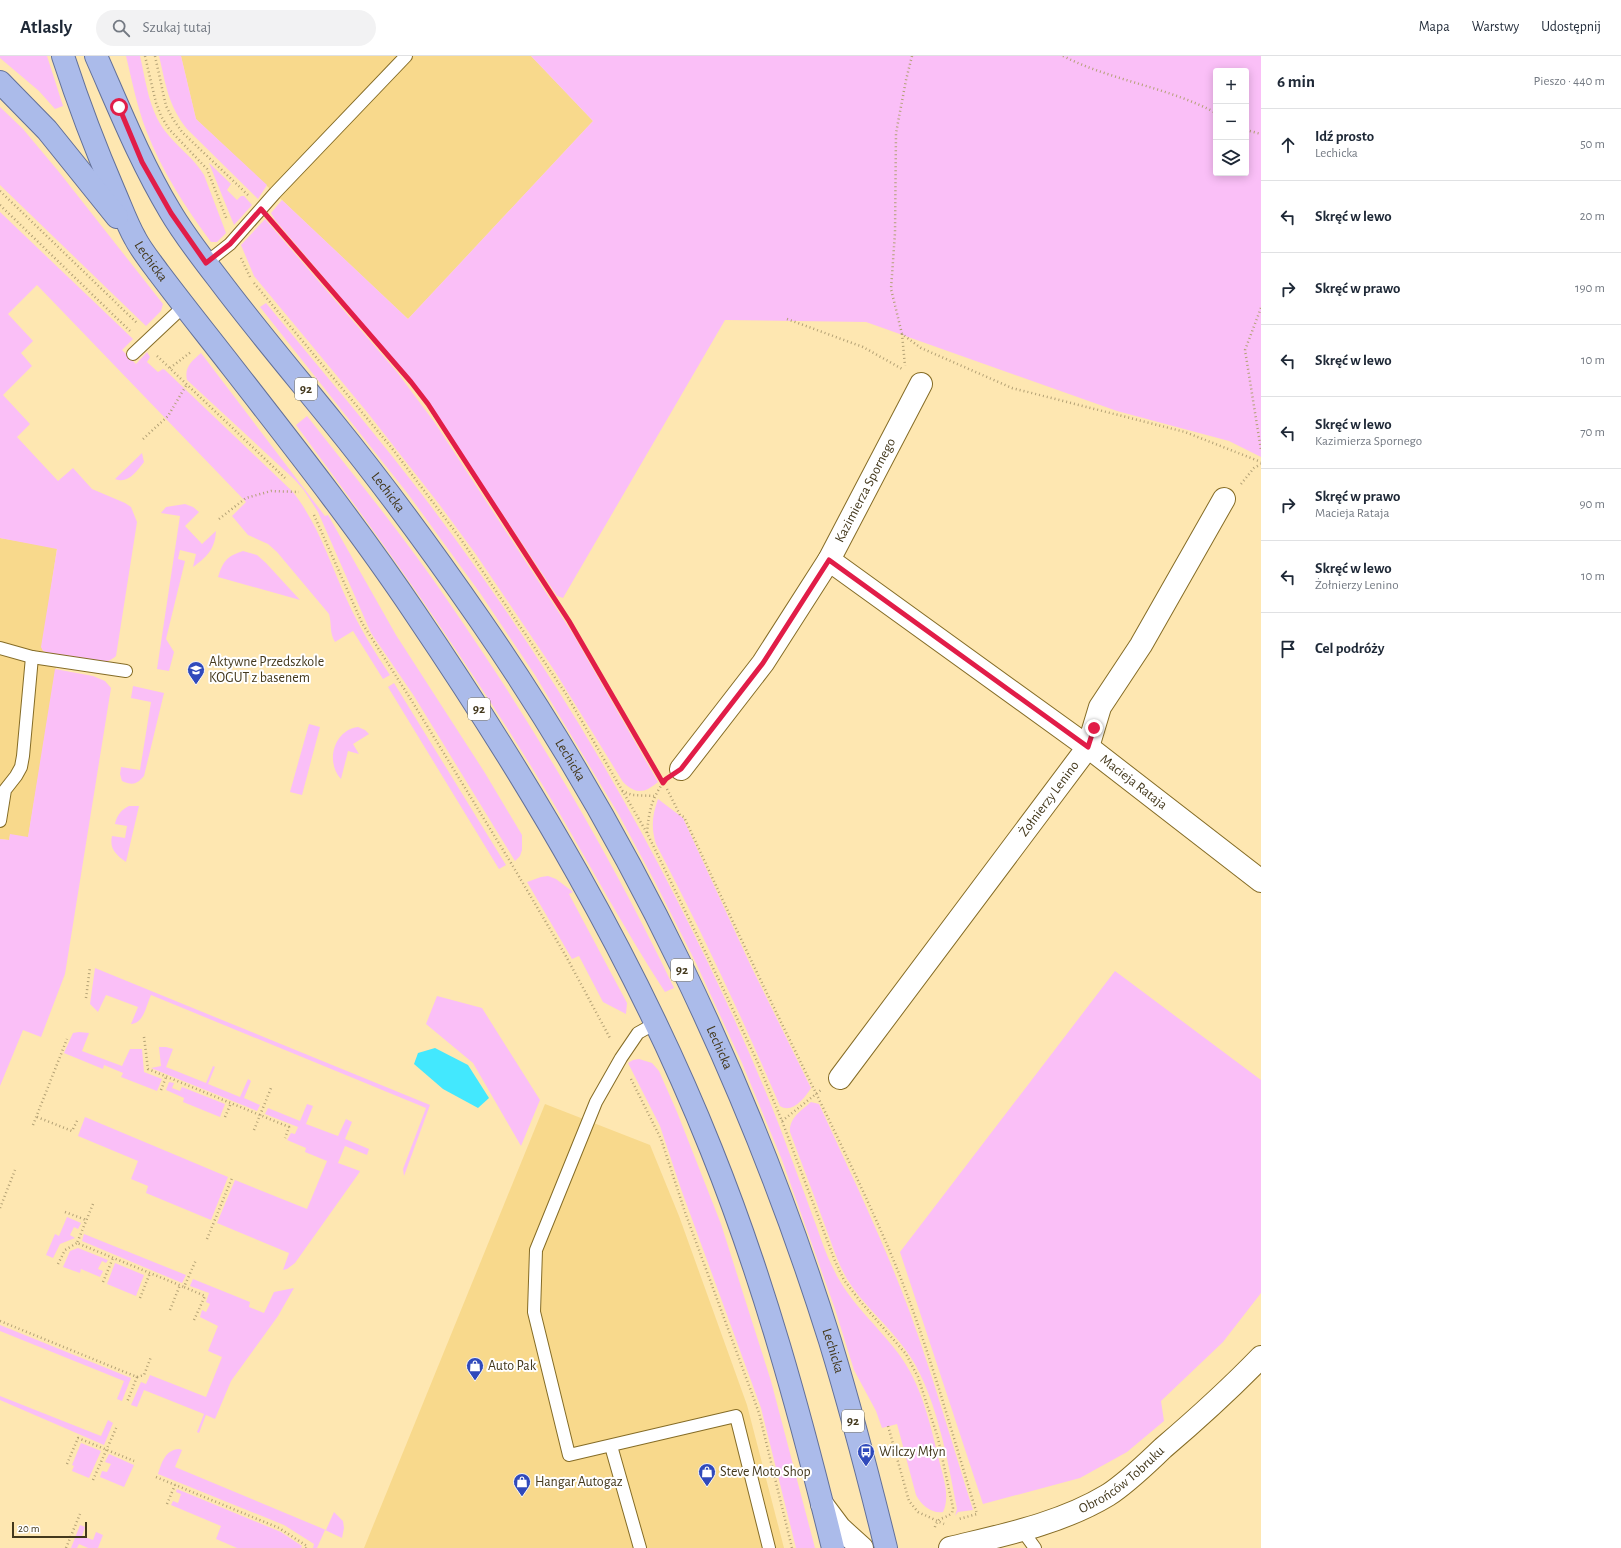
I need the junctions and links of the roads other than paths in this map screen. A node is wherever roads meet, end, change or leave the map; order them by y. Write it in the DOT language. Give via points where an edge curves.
graph roads {
  1 [pos="63,56"];
  2 [pos="96,56"];
  3 [pos="109,56"];
  4 [pos="406,56"];
  5 [pos="0,82"];
  6 [pos="119,107"];
  7 [pos="135,239"];
  8 [pos="206,263"];
  9 [pos="184,306"];
  10 [pos="133,354"];
  11 [pos="913,378"];
  12 [pos="1224,499"];
  13 [pos="829,560"];
  14 [pos="0,648"];
  15 [pos="32,658"];
  16 [pos="126,671"];
  17 [pos="1088,747"];
  18 [pos="681,769"];
  19 [pos="0,821"];
  20 [pos="1261,881"];
  21 [pos="656,1023"];
  22 [pos="840,1078"];
  23 [pos="1261,1357"];
  24 [pos="611,1446"];
  25 [pos="822,1504"];
  26 [pos="1022,1530"];
  27 [pos="640,1548"];
  28 [pos="769,1548"];
  29 [pos="833,1548"];
  30 [pos="862,1548"];
  31 [pos="886,1548"];
  32 [pos="950,1548"];
  33 [pos="1035,1548"];
  1 -- 7 [label="main road, Lechicka / 92" via="96,148"];
  2 -- 6 [label="main road, Lechicka / 92"];
  3 -- 6 [label="main road"];
  4 -- 8 [label="lane" via="230,244"];
  5 -- 7 [label="main road" via="47,130"];
  6 -- 8 [label="main road, Lechicka / 92" via="131,139 171,213"];
  7 -- 9 [label="main road, Lechicka / 92"];
  8 -- 31 [label="main road, Lechicka / 92" via="242,312 369,466 443,568 505,656 619,845 709,1024 785,1212 836,1361"];
  9 -- 10 [label="lane"];
  9 -- 21 [label="main road, Lechicka / 92" via="351,523 406,598 456,673 564,849 628,964"];
  11 -- 13 [label="street, Kazimierza Spornego"];
  12 -- 17 [label="street, Żołnierzy Lenino" via="1141,644 1100,707"];
  13 -- 17 [label="street, Macieja Rataja"];
  13 -- 18 [label="street, Kazimierza Spornego" via="763,663"];
  14 -- 15 [label="lane"];
  15 -- 16 [label="lane"];
  15 -- 19 [label="lane" via="21,767 5,790"];
  17 -- 20 [label="street, Macieja Rataja"];
  17 -- 22 [label="street, Żołnierzy Lenino"];
  21 -- 24 [label="lane" via="638,1033 596,1102 536,1250 534,1312 569,1455"];
  21 -- 25 [label="main road, Lechicka / 92" via="710,1147 742,1232 784,1363"];
  23 -- 26 [label="street, Obrońców Tobruku" via="1198,1418 1108,1495 1062,1517"];
  24 -- 27 [label="lane"];
  24 -- 28 [label="lane" via="736,1416"];
  25 -- 29 [label="main road, Lechicka / 92"];
  25 -- 30 [label="street" via="840,1528"];
  26 -- 32 [label="street, Obrońców Tobruku"];
  26 -- 33 [label="lane"];
}
